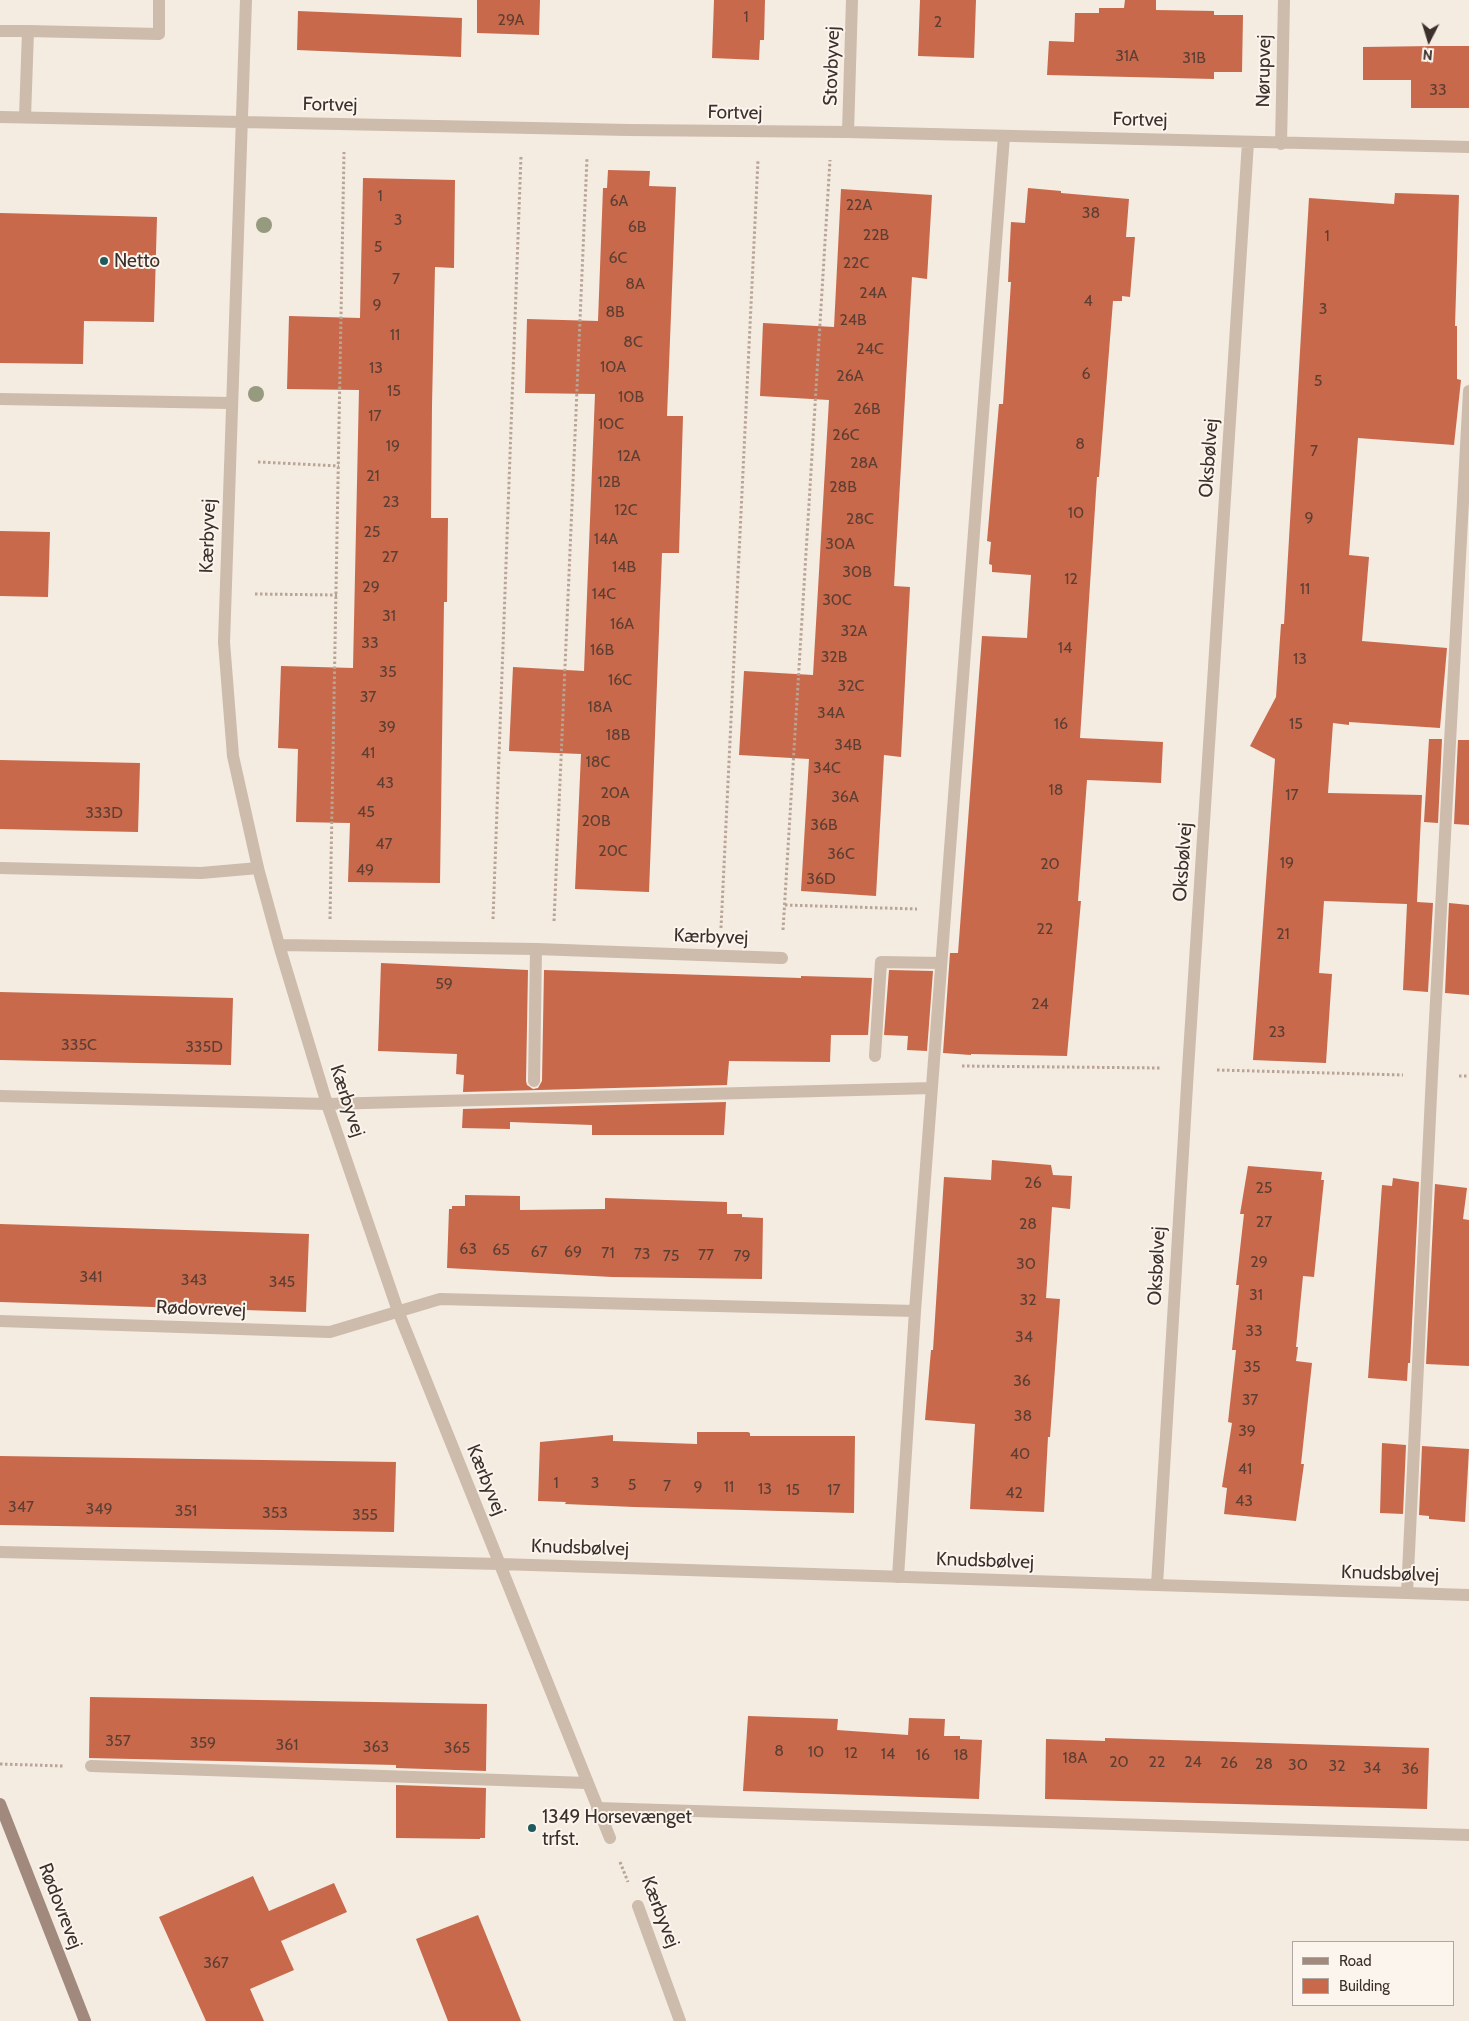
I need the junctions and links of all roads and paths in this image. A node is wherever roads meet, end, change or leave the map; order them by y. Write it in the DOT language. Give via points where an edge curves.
graph roads {
  1 [pos="159,0"];
  2 [pos="246,0"];
  3 [pos="852,0"];
  4 [pos="1284,0"];
  5 [pos="0,31"];
  6 [pos="28,31"];
  7 [pos="0,117"];
  8 [pos="25,117"];
  9 [pos="242,122"];
  10 [pos="344,124"];
  11 [pos="522,128"];
  12 [pos="588,130"];
  13 [pos="760,131"];
  14 [pos="848,132"];
  15 [pos="832,133"];
  16 [pos="1004,136"];
  17 [pos="1248,142"];
  18 [pos="1281,144"];
  19 [pos="1469,147"];
  20 [pos="1469,391"];
  21 [pos="0,399"];
  22 [pos="232,403"];
  23 [pos="230,460"];
  24 [pos="339,466"];
  25 [pos="225,594"];
  26 [pos="337,595"];
  27 [pos="0,868"];
  28 [pos="258,868"];
  29 [pos="785,905"];
  30 [pos="946,910"];
  31 [pos="279,945"];
  32 [pos="329,945"];
  33 [pos="492,948"];
  34 [pos="536,949"];
  35 [pos="552,950"];
  36 [pos="719,956"];
  37 [pos="782,958"];
  38 [pos="941,963"];
  39 [pos="875,1056"];
  40 [pos="534,1081"];
  41 [pos="932,1088"];
  42 [pos="0,1096"];
  43 [pos="327,1104"];
  44 [pos="398,1311"];
  45 [pos="915,1311"];
  46 [pos="0,1321"];
  47 [pos="0,1552"];
  48 [pos="500,1564"];
  49 [pos="898,1577"];
  50 [pos="1157,1585"];
  51 [pos="1407,1593"];
  52 [pos="1469,1595"];
  53 [pos="0,1764"];
  54 [pos="91,1766"];
  55 [pos="587,1783"];
  56 [pos="0,1804"];
  57 [pos="597,1808"];
  58 [pos="1469,1835"];
  59 [pos="610,1838"];
  60 [pos="638,1906"];
  61 [pos="85,2021"];
  62 [pos="680,2021"];
  1 -- 6 [label="street" via="159,34"];
  2 -- 9 [label="street, Kærbyvej"];
  3 -- 14 [label="street, Stovbyvej"];
  4 -- 18 [label="street, Nørupvej"];
  5 -- 6 [label="street"];
  6 -- 8 [label="street"];
  7 -- 8 [label="street, Fortvej"];
  8 -- 9 [label="street, Fortvej"];
  9 -- 10 [label="street, Fortvej"];
  9 -- 22 [label="street, Kærbyvej"];
  10 -- 11 [label="street, Fortvej"];
  10 -- 24 [label="path"];
  11 -- 12 [label="street, Fortvej"];
  11 -- 33 [label="path"];
  12 -- 13 [label="street, Fortvej"];
  12 -- 35 [label="path"];
  13 -- 15 [label="street, Fortvej"];
  13 -- 36 [label="path"];
  14 -- 15 [label="street, Fortvej"];
  14 -- 16 [label="street, Fortvej"];
  15 -- 29 [label="path"];
  16 -- 17 [label="street, Fortvej"];
  16 -- 30 [label="street"];
  17 -- 18 [label="street, Fortvej"];
  17 -- 50 [label="street, Oksbølvej"];
  18 -- 19 [label="street, Fortvej"];
  20 -- 51 [label="street"];
  21 -- 22 [label="street"];
  22 -- 23 [label="street, Kærbyvej"];
  23 -- 24 [label="path"];
  23 -- 25 [label="street, Kærbyvej"];
  24 -- 26 [label="path"];
  25 -- 26 [label="path"];
  25 -- 28 [label="street, Kærbyvej" via="224,642 233,756"];
  26 -- 32 [label="path"];
  27 -- 28 [label="street" via="201,873"];
  28 -- 31 [label="street, Kærbyvej"];
  29 -- 30 [label="path"];
  29 -- 37 [label="path"];
  30 -- 38 [label="street"];
  31 -- 32 [label="street, Kærbyvej"];
  31 -- 43 [label="street, Kærbyvej"];
  32 -- 33 [label="street, Kærbyvej"];
  33 -- 34 [label="street, Kærbyvej"];
  34 -- 35 [label="street, Kærbyvej"];
  34 -- 40 [label="street"];
  35 -- 36 [label="street, Kærbyvej"];
  36 -- 37 [label="street, Kærbyvej"];
  38 -- 39 [label="street" via="881,962"];
  38 -- 41 [label="street"];
  41 -- 43 [label="street"];
  41 -- 45 [label="street"];
  42 -- 43 [label="street"];
  43 -- 44 [label="street, Kærbyvej"];
  44 -- 45 [label="street, Rødovrevej" via="440,1299"];
  44 -- 46 [label="street, Rødovrevej" via="330,1332"];
  44 -- 48 [label="street, Kærbyvej"];
  45 -- 49 [label="street"];
  47 -- 48 [label="street, Knudsbølvej"];
  48 -- 49 [label="street, Knudsbølvej"];
  48 -- 55 [label="street, Kærbyvej"];
  49 -- 50 [label="street, Knudsbølvej"];
  50 -- 51 [label="street, Knudsbølvej"];
  51 -- 52 [label="street, Knudsbølvej"];
  53 -- 54 [label="path"];
  54 -- 55 [label="street"];
  55 -- 57 [label="street, Kærbyvej"];
  56 -- 61 [label="street, Rødovrevej"];
  57 -- 58 [label="street"];
  57 -- 59 [label="street, Kærbyvej"];
  59 -- 60 [label="path, Kærbyvej"];
  60 -- 62 [label="street, Kærbyvej"];
}
